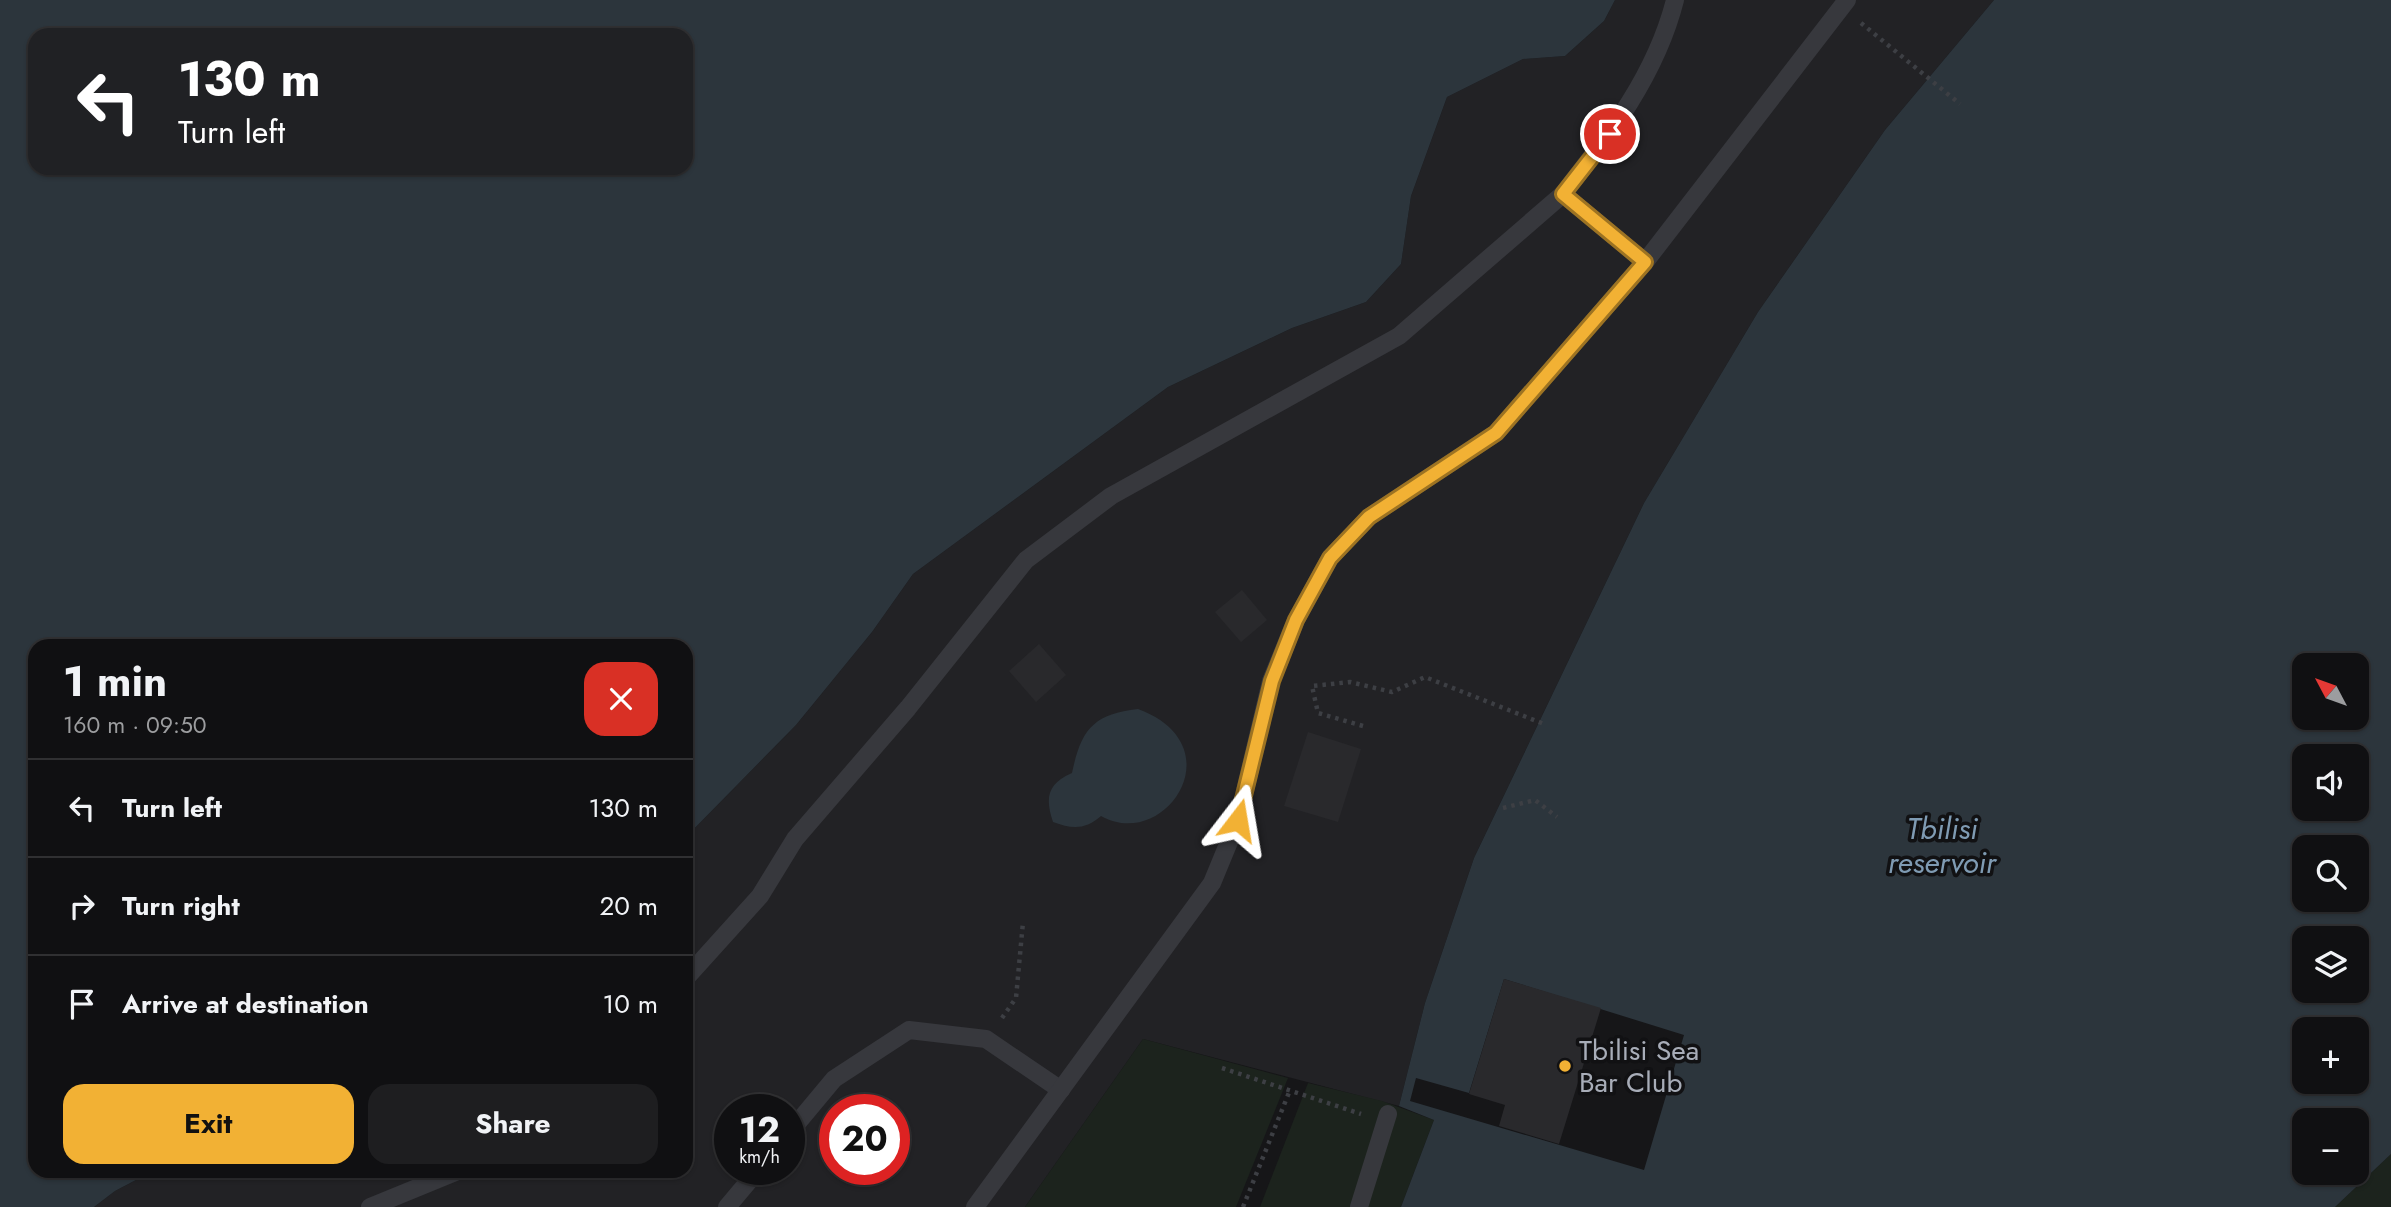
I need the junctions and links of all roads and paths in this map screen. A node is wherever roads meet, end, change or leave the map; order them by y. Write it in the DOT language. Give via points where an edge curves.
graph roads {
  1 [pos="1675,0"];
  2 [pos="1844,4"];
  3 [pos="1959,104"];
  4 [pos="1563,194"];
  5 [pos="1645,262"];
  6 [pos="1544,724"];
  7 [pos="1363,726"];
  8 [pos="1503,808"];
  9 [pos="1558,817"];
  10 [pos="1023,922"];
  11 [pos="693,970"];
  12 [pos="1016,998"];
  13 [pos="1222,1068"];
  14 [pos="1062,1090"];
  15 [pos="1290,1090"];
  16 [pos="805,1114"];
  17 [pos="1386,1118"];
  18 [pos="442,1178"];
  19 [pos="746,1185"];
  20 [pos="379,1205"];
  21 [pos="727,1207"];
  22 [pos="975,1207"];
  23 [pos="1243,1207"];
  24 [pos="1359,1207"];
  1 -- 4 [label="lane" via="1648,75"];
  2 -- 3 [label="path"];
  2 -- 5 [label="lane"];
  4 -- 5 [label="lane"];
  4 -- 11 [label="lane" via="1399,336 1111,496 1026,560 795,839 760,896"];
  5 -- 14 [label="lane" via="1496,433 1369,517 1330,558 1296,620 1272,681 1238,820 1212,883"];
  6 -- 7 [label="path" via="1425,677 1392,692 1350,682 1312,686 1318,713"];
  8 -- 9 [label="path" via="1535,800"];
  10 -- 12 [label="path"];
  13 -- 15 [label="path"];
  14 -- 16 [label="lane" via="986,1039 909,1030 834,1080"];
  14 -- 22 [label="lane"];
  15 -- 17 [label="path"];
  15 -- 23 [label="path"];
  17 -- 24 [label="lane"];
  18 -- 20 [label="lane"];
  19 -- 21 [label="lane"];
}
